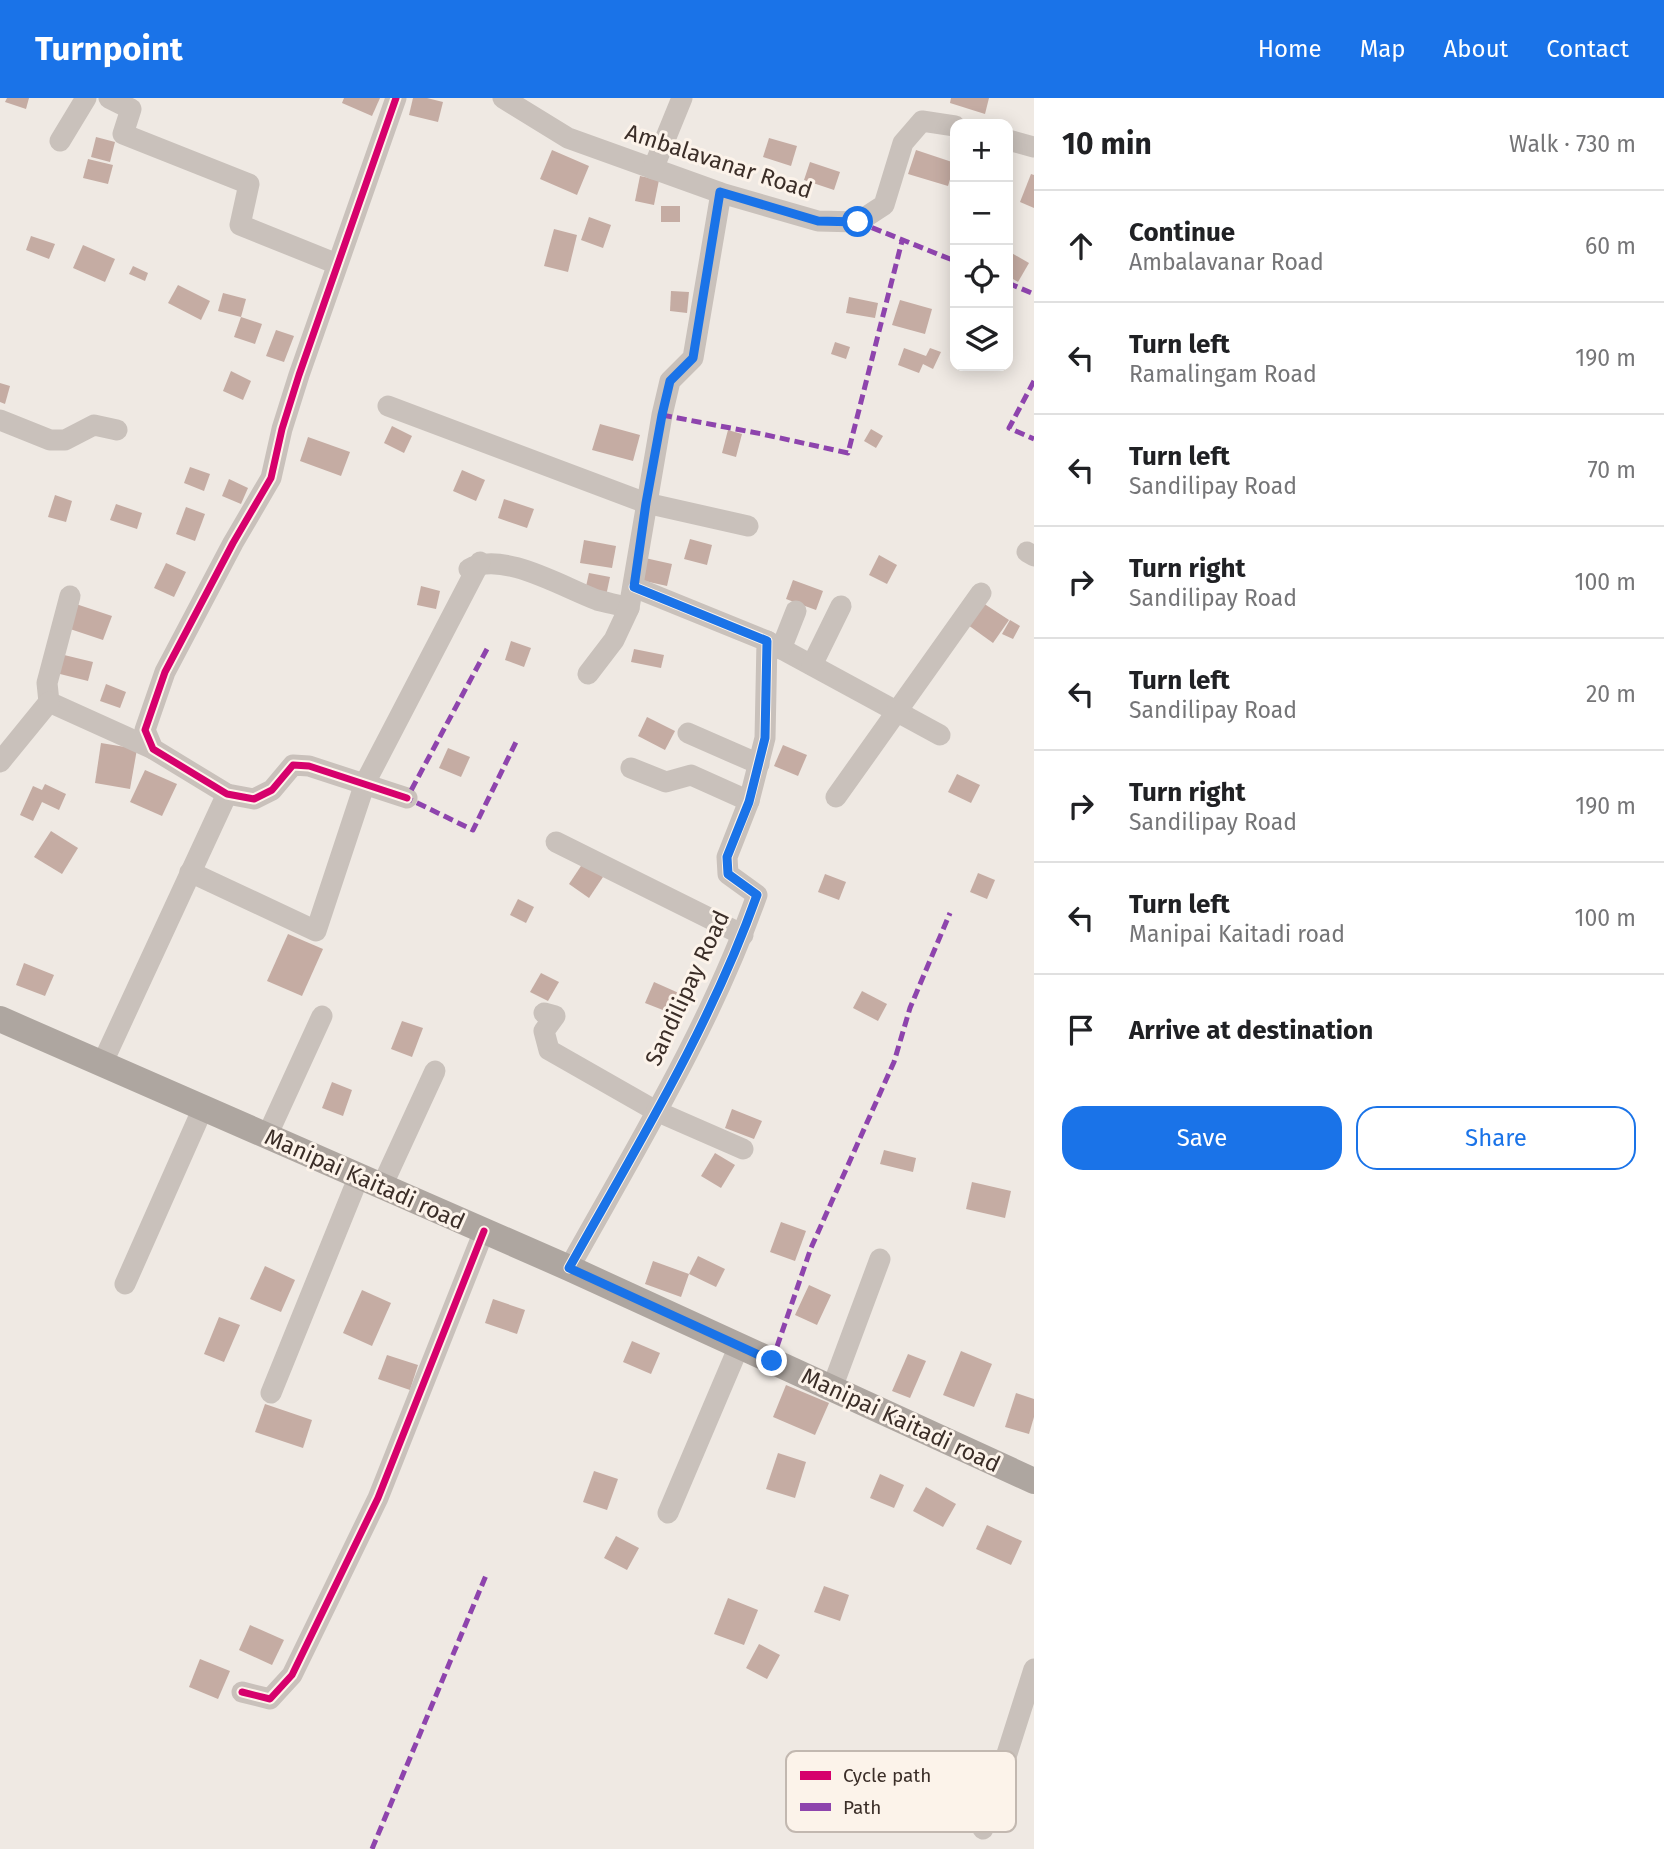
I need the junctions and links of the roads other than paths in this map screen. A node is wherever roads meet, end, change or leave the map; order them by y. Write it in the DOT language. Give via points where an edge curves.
graph roads {
  1 [pos="86,98"];
  2 [pos="109,98"];
  3 [pos="396,98"];
  4 [pos="682,98"];
  5 [pos="506,99"];
  6 [pos="950,124"];
  7 [pos="60,141"];
  8 [pos="1013,141"];
  9 [pos="1034,147"];
  10 [pos="653,169"];
  11 [pos="720,192"];
  12 [pos="337,264"];
  13 [pos="388,406"];
  14 [pos="0,421"];
  15 [pos="117,430"];
  16 [pos="646,503"];
  17 [pos="748,526"];
  18 [pos="981,593"];
  19 [pos="70,596"];
  20 [pos="632,598"];
  21 [pos="841,606"];
  22 [pos="796,611"];
  23 [pos="774,645"];
  24 [pos="812,665"];
  25 [pos="587,674"];
  26 [pos="49,702"];
  27 [pos="897,711"];
  28 [pos="688,733"];
  29 [pos="940,735"];
  30 [pos="153,749"];
  31 [pos="0,762"];
  32 [pos="760,764"];
  33 [pos="631,768"];
  34 [pos="365,783"];
  35 [pos="227,794"];
  36 [pos="836,797"];
  37 [pos="407,798"];
  38 [pos="749,802"];
  39 [pos="556,842"];
  40 [pos="190,872"];
  41 [pos="743,935"];
  42 [pos="544,1013"];
  43 [pos="323,1016"];
  44 [pos="0,1019"];
  45 [pos="102,1064"];
  46 [pos="435,1071"];
  47 [pos="202,1108"];
  48 [pos="656,1111"];
  49 [pos="267,1136"];
  50 [pos="743,1149"];
  51 [pos="370,1181"];
  52 [pos="484,1231"];
  53 [pos="880,1259"];
  54 [pos="569,1268"];
  55 [pos="125,1284"];
  56 [pos="739,1346"];
  57 [pos="832,1388"];
  58 [pos="271,1393"];
  59 [pos="1034,1481"];
  60 [pos="668,1513"];
  61 [pos="1034,1669"];
  62 [pos="242,1692"];
  63 [pos="1008,1751"];
  1 -- 7 [label="street"];
  2 -- 12 [label="street" via="131,109 123,134 249,184 240,225"];
  3 -- 12 [label="street"];
  4 -- 10 [label="street"];
  5 -- 10 [label="street, Ambalavanar Road" via="568,138"];
  6 -- 11 [label="street, Ambalavanar Road" via="922,121 903,143 884,205 858,222 818,221"];
  8 -- 9 [label="street"];
  10 -- 11 [label="street, Ambalavanar Road"];
  11 -- 16 [label="street" via="693,358 670,381"];
  12 -- 30 [label="street" via="282,429 271,478 165,672 145,730"];
  13 -- 16 [label="street"];
  14 -- 15 [label="street" via="50,439 65,440 94,425"];
  16 -- 17 [label="street"];
  16 -- 20 [label="street"];
  18 -- 27 [label="street"];
  19 -- 26 [label="street" via="47,683"];
  20 -- 23 [label="street"];
  20 -- 25 [label="street" via="614,640"];
  20 -- 34 [label="street" via="598,600 525,570 472,567"];
  21 -- 24 [label="street"];
  22 -- 23 [label="street, Sandilipay Road"];
  23 -- 24 [label="street"];
  23 -- 32 [label="street, Sandilipay Road"];
  24 -- 27 [label="street"];
  26 -- 30 [label="street"];
  26 -- 31 [label="street"];
  27 -- 29 [label="street"];
  27 -- 36 [label="street"];
  28 -- 32 [label="street"];
  30 -- 35 [label="street"];
  32 -- 38 [label="street, Sandilipay Road"];
  33 -- 38 [label="street" via="666,782 691,775"];
  34 -- 35 [label="street" via="293,765 272,790 254,799"];
  34 -- 37 [label="street"];
  34 -- 40 [label="street" via="316,931"];
  35 -- 40 [label="street"];
  38 -- 41 [label="street, Sandilipay Road" via="727,857 728,874 757,895"];
  39 -- 41 [label="street"];
  40 -- 45 [label="street"];
  41 -- 48 [label="street, Sandilipay Road" via="692,1047"];
  42 -- 48 [label="street" via="555,1016 544,1031 549,1050"];
  43 -- 49 [label="street"];
  44 -- 45 [label="main road, Manipai Kaitadi road"];
  45 -- 47 [label="main road, Manipai Kaitadi road"];
  46 -- 51 [label="street"];
  47 -- 49 [label="main road, Manipai Kaitadi road"];
  47 -- 55 [label="street"];
  48 -- 50 [label="street"];
  48 -- 54 [label="street, Sandilipay Road"];
  49 -- 51 [label="main road, Manipai Kaitadi road"];
  51 -- 52 [label="main road, Manipai Kaitadi road"];
  51 -- 58 [label="street"];
  52 -- 54 [label="main road, Manipai Kaitadi road"];
  52 -- 62 [label="street" via="378,1498 292,1675 270,1699"];
  53 -- 57 [label="street"];
  54 -- 56 [label="main road, Manipai Kaitadi road"];
  56 -- 57 [label="main road, Manipai Kaitadi road"];
  56 -- 60 [label="street"];
  57 -- 59 [label="main road, Manipai Kaitadi road"];
  61 -- 63 [label="street"];
}
